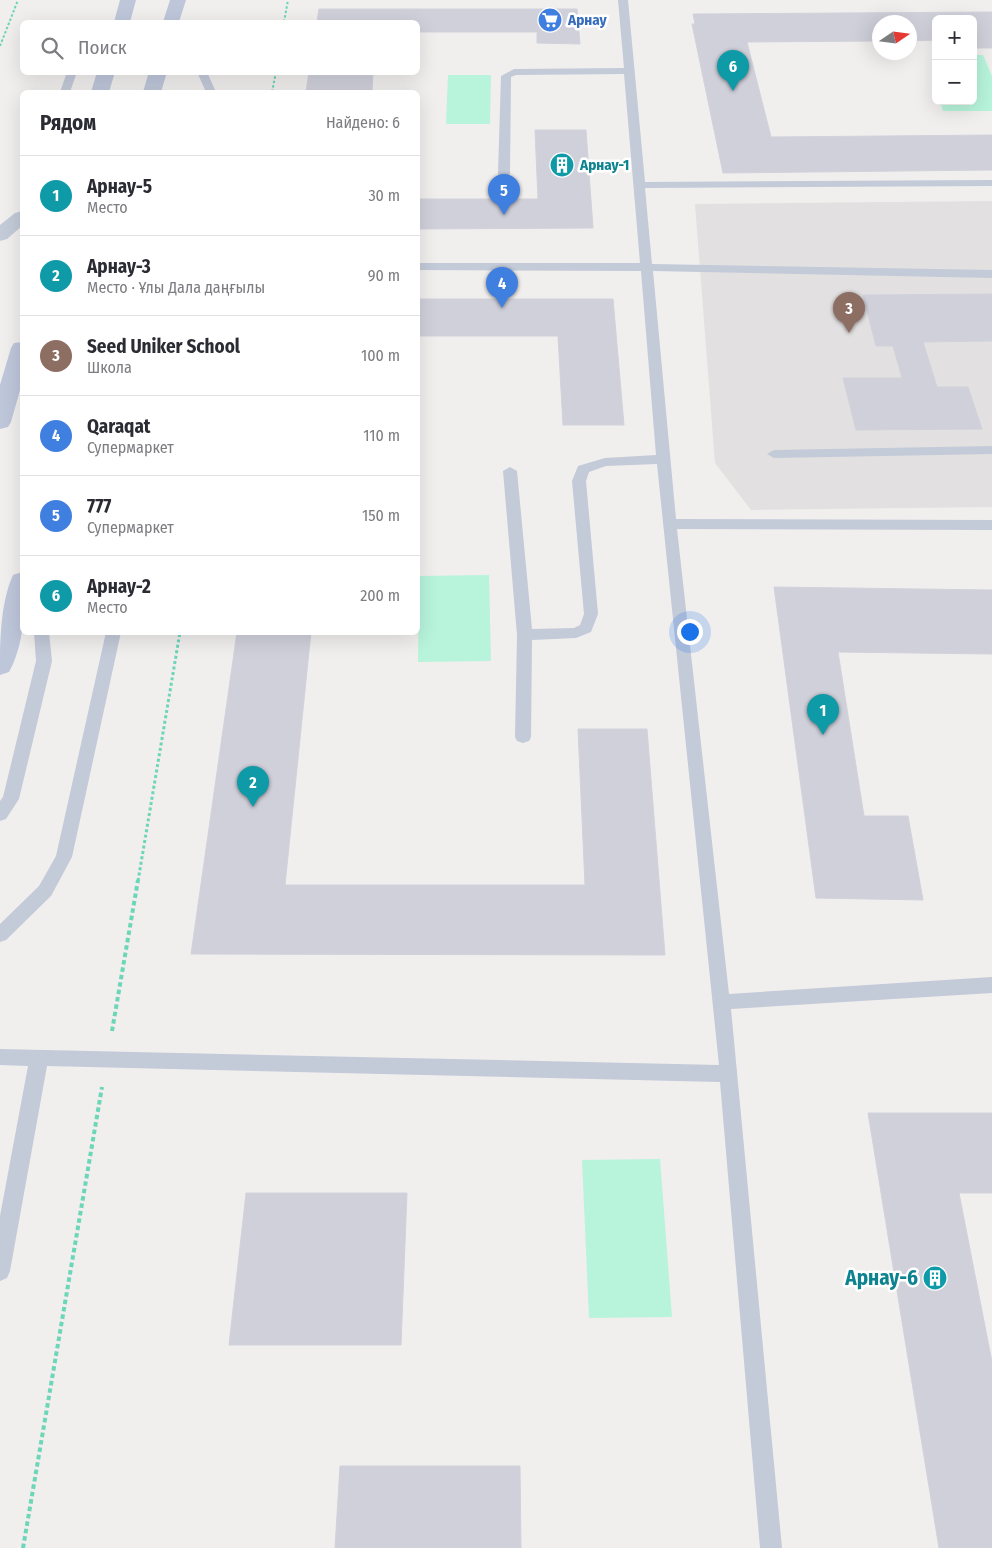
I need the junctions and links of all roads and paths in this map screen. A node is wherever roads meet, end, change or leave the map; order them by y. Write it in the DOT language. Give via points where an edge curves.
graph roads {
  1 [pos="18,0"];
  2 [pos="288,0"];
  3 [pos="623,0"];
  4 [pos="284,20"];
  5 [pos="0,46"];
  6 [pos="629,70"];
  7 [pos="71,75"];
  8 [pos="105,75"];
  9 [pos="157,75"];
  10 [pos="203,75"];
  11 [pos="275,75"];
  12 [pos="66,90"];
  13 [pos="101,90"];
  14 [pos="153,90"];
  15 [pos="210,90"];
  16 [pos="272,90"];
  17 [pos="504,174"];
  18 [pos="992,183"];
  19 [pos="638,185"];
  20 [pos="20,219"];
  21 [pos="0,236"];
  22 [pos="420,267"];
  23 [pos="646,267"];
  24 [pos="992,274"];
  25 [pos="20,355"];
  26 [pos="0,422"];
  27 [pos="992,450"];
  28 [pos="774,454"];
  29 [pos="664,459"];
  30 [pos="510,471"];
  31 [pos="670,524"];
  32 [pos="992,525"];
  33 [pos="20,589"];
  34 [pos="41,635"];
  35 [pos="113,635"];
  36 [pos="525,635"];
  37 [pos="0,665"];
  38 [pos="524,737"];
  39 [pos="0,814"];
  40 [pos="0,935"];
  41 [pos="992,985"];
  42 [pos="722,1002"];
  43 [pos="0,1057"];
  44 [pos="39,1058"];
  45 [pos="729,1074"];
  46 [pos="0,1271"];
  47 [pos="771,1548"];
  1 -- 5 [label="path"];
  2 -- 4 [label="path"];
  3 -- 6 [label="lane"];
  6 -- 17 [label="lane" via="514,72 506,76"];
  6 -- 19 [label="lane"];
  7 -- 12 [label="lane"];
  8 -- 13 [label="main road"];
  9 -- 14 [label="main road"];
  10 -- 15 [label="lane"];
  11 -- 16 [label="path"];
  18 -- 19 [label="lane"];
  19 -- 23 [label="lane"];
  20 -- 21 [label="street"];
  22 -- 23 [label="lane"];
  23 -- 24 [label="lane"];
  23 -- 29 [label="lane"];
  25 -- 26 [label="main road"];
  27 -- 28 [label="lane"];
  29 -- 31 [label="lane"];
  29 -- 36 [label="lane" via="605,462 583,469 579,481 591,614 586,628 576,633"];
  30 -- 36 [label="lane"];
  31 -- 32 [label="lane"];
  31 -- 42 [label="lane"];
  33 -- 37 [label="main road"];
  34 -- 39 [label="lane" via="44,661 11,799"];
  35 -- 40 [label="lane" via="64,857 45,891"];
  36 -- 38 [label="lane"];
  41 -- 42 [label="lane"];
  42 -- 45 [label="lane"];
  43 -- 44 [label="lane"];
  44 -- 45 [label="lane"];
  44 -- 46 [label="lane"];
  45 -- 47 [label="lane"];
}
